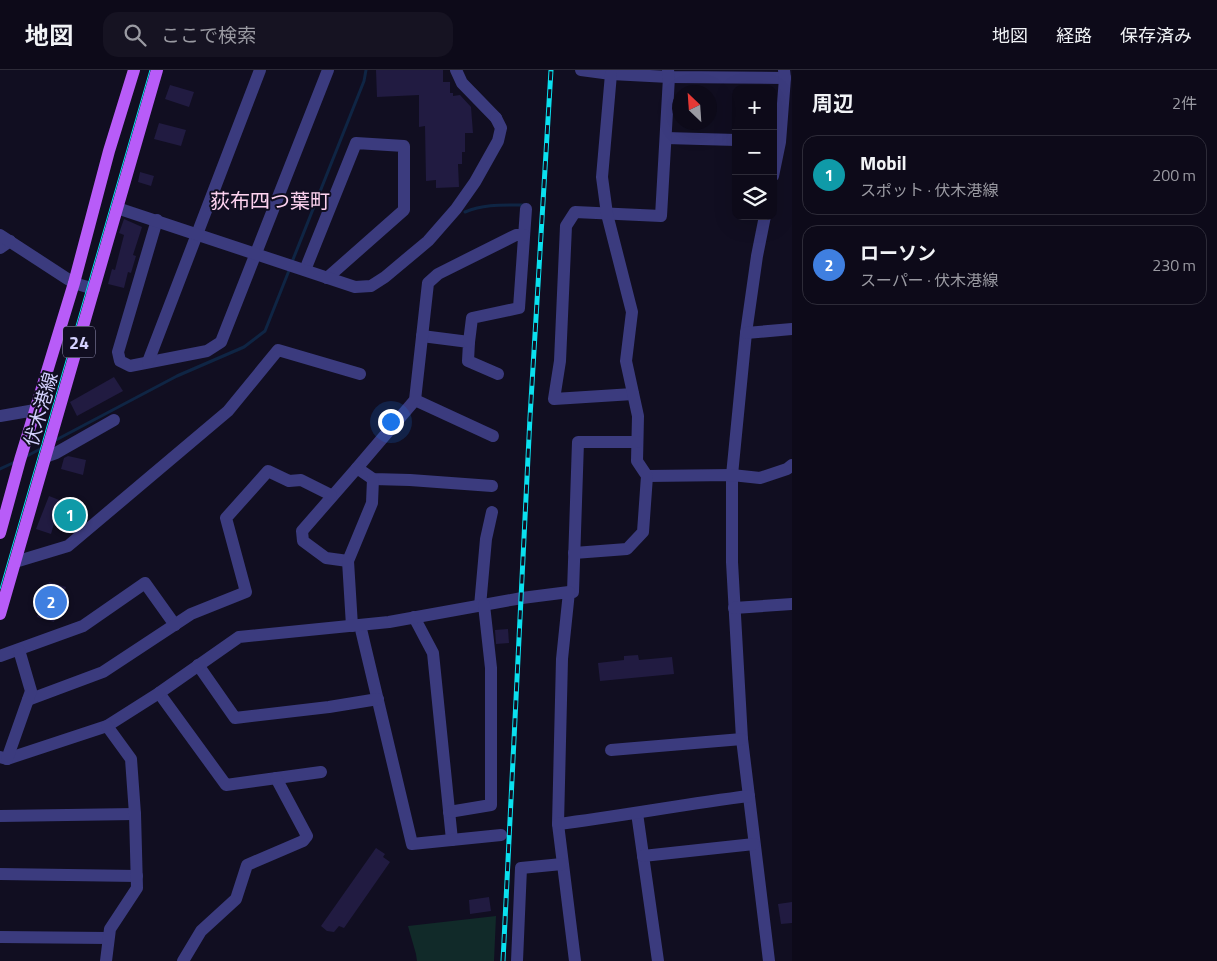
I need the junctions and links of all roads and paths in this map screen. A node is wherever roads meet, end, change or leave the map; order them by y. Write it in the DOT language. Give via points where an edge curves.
graph roads {
  1 [pos="134,70"];
  2 [pos="158,70"];
  3 [pos="260,70"];
  4 [pos="328,70"];
  5 [pos="456,70"];
  6 [pos="581,70"];
  7 [pos="668,73"];
  8 [pos="611,74"];
  9 [pos="784,74"];
  10 [pos="666,138"];
  11 [pos="732,140"];
  12 [pos="777,142"];
  13 [pos="117,208"];
  14 [pos="526,209"];
  15 [pos="607,214"];
  16 [pos="157,220"];
  17 [pos="764,220"];
  18 [pos="196,234"];
  19 [pos="524,235"];
  20 [pos="3,241"];
  21 [pos="256,254"];
  22 [pos="305,270"];
  23 [pos="328,278"];
  24 [pos="74,283"];
  25 [pos="94,289"];
  26 [pos="792,329"];
  27 [pos="746,333"];
  28 [pos="422,336"];
  29 [pos="469,342"];
  30 [pos="148,362"];
  31 [pos="360,374"];
  32 [pos="498,374"];
  33 [pos="632,394"];
  34 [pos="415,400"];
  35 [pos="35,410"];
  36 [pos="0,416"];
  37 [pos="114,420"];
  38 [pos="493,436"];
  39 [pos="637,442"];
  40 [pos="45,457"];
  41 [pos="792,465"];
  42 [pos="357,468"];
  43 [pos="732,475"];
  44 [pos="647,476"];
  45 [pos="372,479"];
  46 [pos="492,486"];
  47 [pos="331,496"];
  48 [pos="492,512"];
  49 [pos="0,533"];
  50 [pos="574,553"];
  51 [pos="348,561"];
  52 [pos="15,562"];
  53 [pos="573,592"];
  54 [pos="792,604"];
  55 [pos="482,605"];
  56 [pos="734,608"];
  57 [pos="0,614"];
  58 [pos="414,618"];
  59 [pos="175,625"];
  60 [pos="356,625"];
  61 [pos="19,650"];
  62 [pos="0,656"];
  63 [pos="198,666"];
  64 [pos="159,693"];
  65 [pos="378,699"];
  66 [pos="28,700"];
  67 [pos="107,726"];
  68 [pos="742,739"];
  69 [pos="612,750"];
  70 [pos="3,758"];
  71 [pos="321,772"];
  72 [pos="276,778"];
  73 [pos="748,796"];
  74 [pos="450,812"];
  75 [pos="135,814"];
  76 [pos="637,814"];
  77 [pos="0,816"];
  78 [pos="558,824"];
  79 [pos="501,835"];
  80 [pos="452,840"];
  81 [pos="754,844"];
  82 [pos="643,856"];
  83 [pos="562,864"];
  84 [pos="0,874"];
  85 [pos="137,876"];
  86 [pos="0,937"];
  87 [pos="108,938"];
  88 [pos="106,961"];
  89 [pos="183,961"];
  90 [pos="517,961"];
  91 [pos="575,961"];
  92 [pos="658,961"];
  93 [pos="770,961"];
  1 -- 24 [label="main road, 伏木港線 / 24"];
  2 -- 13 [label="main road, 伏木港線 / 24"];
  3 -- 18 [label="street"];
  4 -- 21 [label="street"];
  5 -- 23 [label="street" via="462,83 496,118 501,128 498,141 476,182 428,241 385,277 371,286 356,287"];
  6 -- 8 [label="street"];
  7 -- 8 [label="street"];
  7 -- 9 [label="street"];
  7 -- 10 [label="street"];
  8 -- 15 [label="street" via="602,177"];
  9 -- 12 [label="street"];
  10 -- 11 [label="street"];
  10 -- 15 [label="street" via="661,216"];
  13 -- 16 [label="street"];
  13 -- 25 [label="main road, 伏木港線 / 24"];
  14 -- 19 [label="street"];
  15 -- 33 [label="street" via="632,312 626,360"];
  15 -- 33 [label="street" via="575,212 566,226 560,361 554,399"];
  16 -- 18 [label="street"];
  16 -- 30 [label="street" via="118,352 120,361 130,366"];
  17 -- 27 [label="street"];
  18 -- 21 [label="street"];
  18 -- 30 [label="street"];
  19 -- 28 [label="street" via="516,235 438,274 428,283"];
  19 -- 29 [label="street" via="519,308 472,318"];
  20 -- 24 [label="street"];
  21 -- 22 [label="street"];
  21 -- 30 [label="street" via="221,342 207,351"];
  22 -- 23 [label="street"];
  22 -- 23 [label="street" via="356,143 404,146 404,210"];
  24 -- 25 [label="street"];
  24 -- 35 [label="main road, 伏木港線 / 24"];
  25 -- 40 [label="main road, 伏木港線 / 24"];
  26 -- 27 [label="street"];
  27 -- 43 [label="street"];
  28 -- 29 [label="street"];
  28 -- 34 [label="street"];
  29 -- 32 [label="street" via="468,361"];
  31 -- 52 [label="street" via="278,350 228,411 68,546"];
  33 -- 39 [label="street" via="638,416"];
  34 -- 38 [label="street"];
  34 -- 42 [label="street"];
  35 -- 36 [label="street"];
  35 -- 49 [label="main road, 伏木港線 / 24"];
  37 -- 40 [label="street"];
  39 -- 44 [label="street" via="637,461"];
  39 -- 50 [label="street" via="578,442"];
  40 -- 52 [label="main road, 伏木港線 / 24"];
  41 -- 43 [label="street" via="760,478"];
  42 -- 45 [label="street"];
  42 -- 47 [label="street"];
  43 -- 44 [label="street"];
  43 -- 56 [label="street"];
  44 -- 50 [label="street" via="643,532 627,549"];
  45 -- 46 [label="street"];
  45 -- 51 [label="street" via="372,503"];
  47 -- 51 [label="street" via="302,531 303,541 326,558"];
  47 -- 59 [label="street" via="301,480 289,481 268,471 226,518 246,592 191,614"];
  48 -- 55 [label="street" via="486,540"];
  50 -- 53 [label="street"];
  51 -- 60 [label="street"];
  52 -- 57 [label="main road, 伏木港線 / 24"];
  54 -- 56 [label="street"];
  55 -- 58 [label="street"];
  55 -- 74 [label="street" via="490,668 491,805"];
  55 -- 78 [label="street" via="569,592 562,659"];
  56 -- 68 [label="street"];
  58 -- 60 [label="street"];
  58 -- 74 [label="street" via="433,653"];
  59 -- 61 [label="street" via="145,583 83,626"];
  59 -- 66 [label="street" via="103,672"];
  60 -- 63 [label="street" via="238,638"];
  60 -- 65 [label="street"];
  61 -- 62 [label="street"];
  61 -- 66 [label="street" via="31,691"];
  63 -- 64 [label="street"];
  63 -- 65 [label="street" via="235,718"];
  64 -- 67 [label="street"];
  64 -- 72 [label="street" via="226,785"];
  65 -- 80 [label="street" via="412,844"];
  66 -- 70 [label="street"];
  67 -- 70 [label="street"];
  67 -- 75 [label="street" via="131,759"];
  68 -- 69 [label="street"];
  68 -- 73 [label="street"];
  71 -- 72 [label="street"];
  72 -- 89 [label="street" via="307,836 303,841 247,865 236,899 200,931"];
  73 -- 76 [label="street" via="680,804"];
  73 -- 81 [label="street"];
  74 -- 80 [label="street"];
  75 -- 77 [label="street"];
  75 -- 85 [label="street"];
  76 -- 78 [label="street"];
  76 -- 82 [label="street"];
  78 -- 83 [label="street"];
  79 -- 80 [label="street"];
  81 -- 82 [label="street"];
  81 -- 93 [label="street"];
  82 -- 92 [label="street"];
  83 -- 90 [label="street" via="521,868"];
  83 -- 91 [label="street"];
  84 -- 85 [label="street"];
  85 -- 87 [label="street" via="137,888 110,929"];
  86 -- 87 [label="street"];
  87 -- 88 [label="street"];
}
